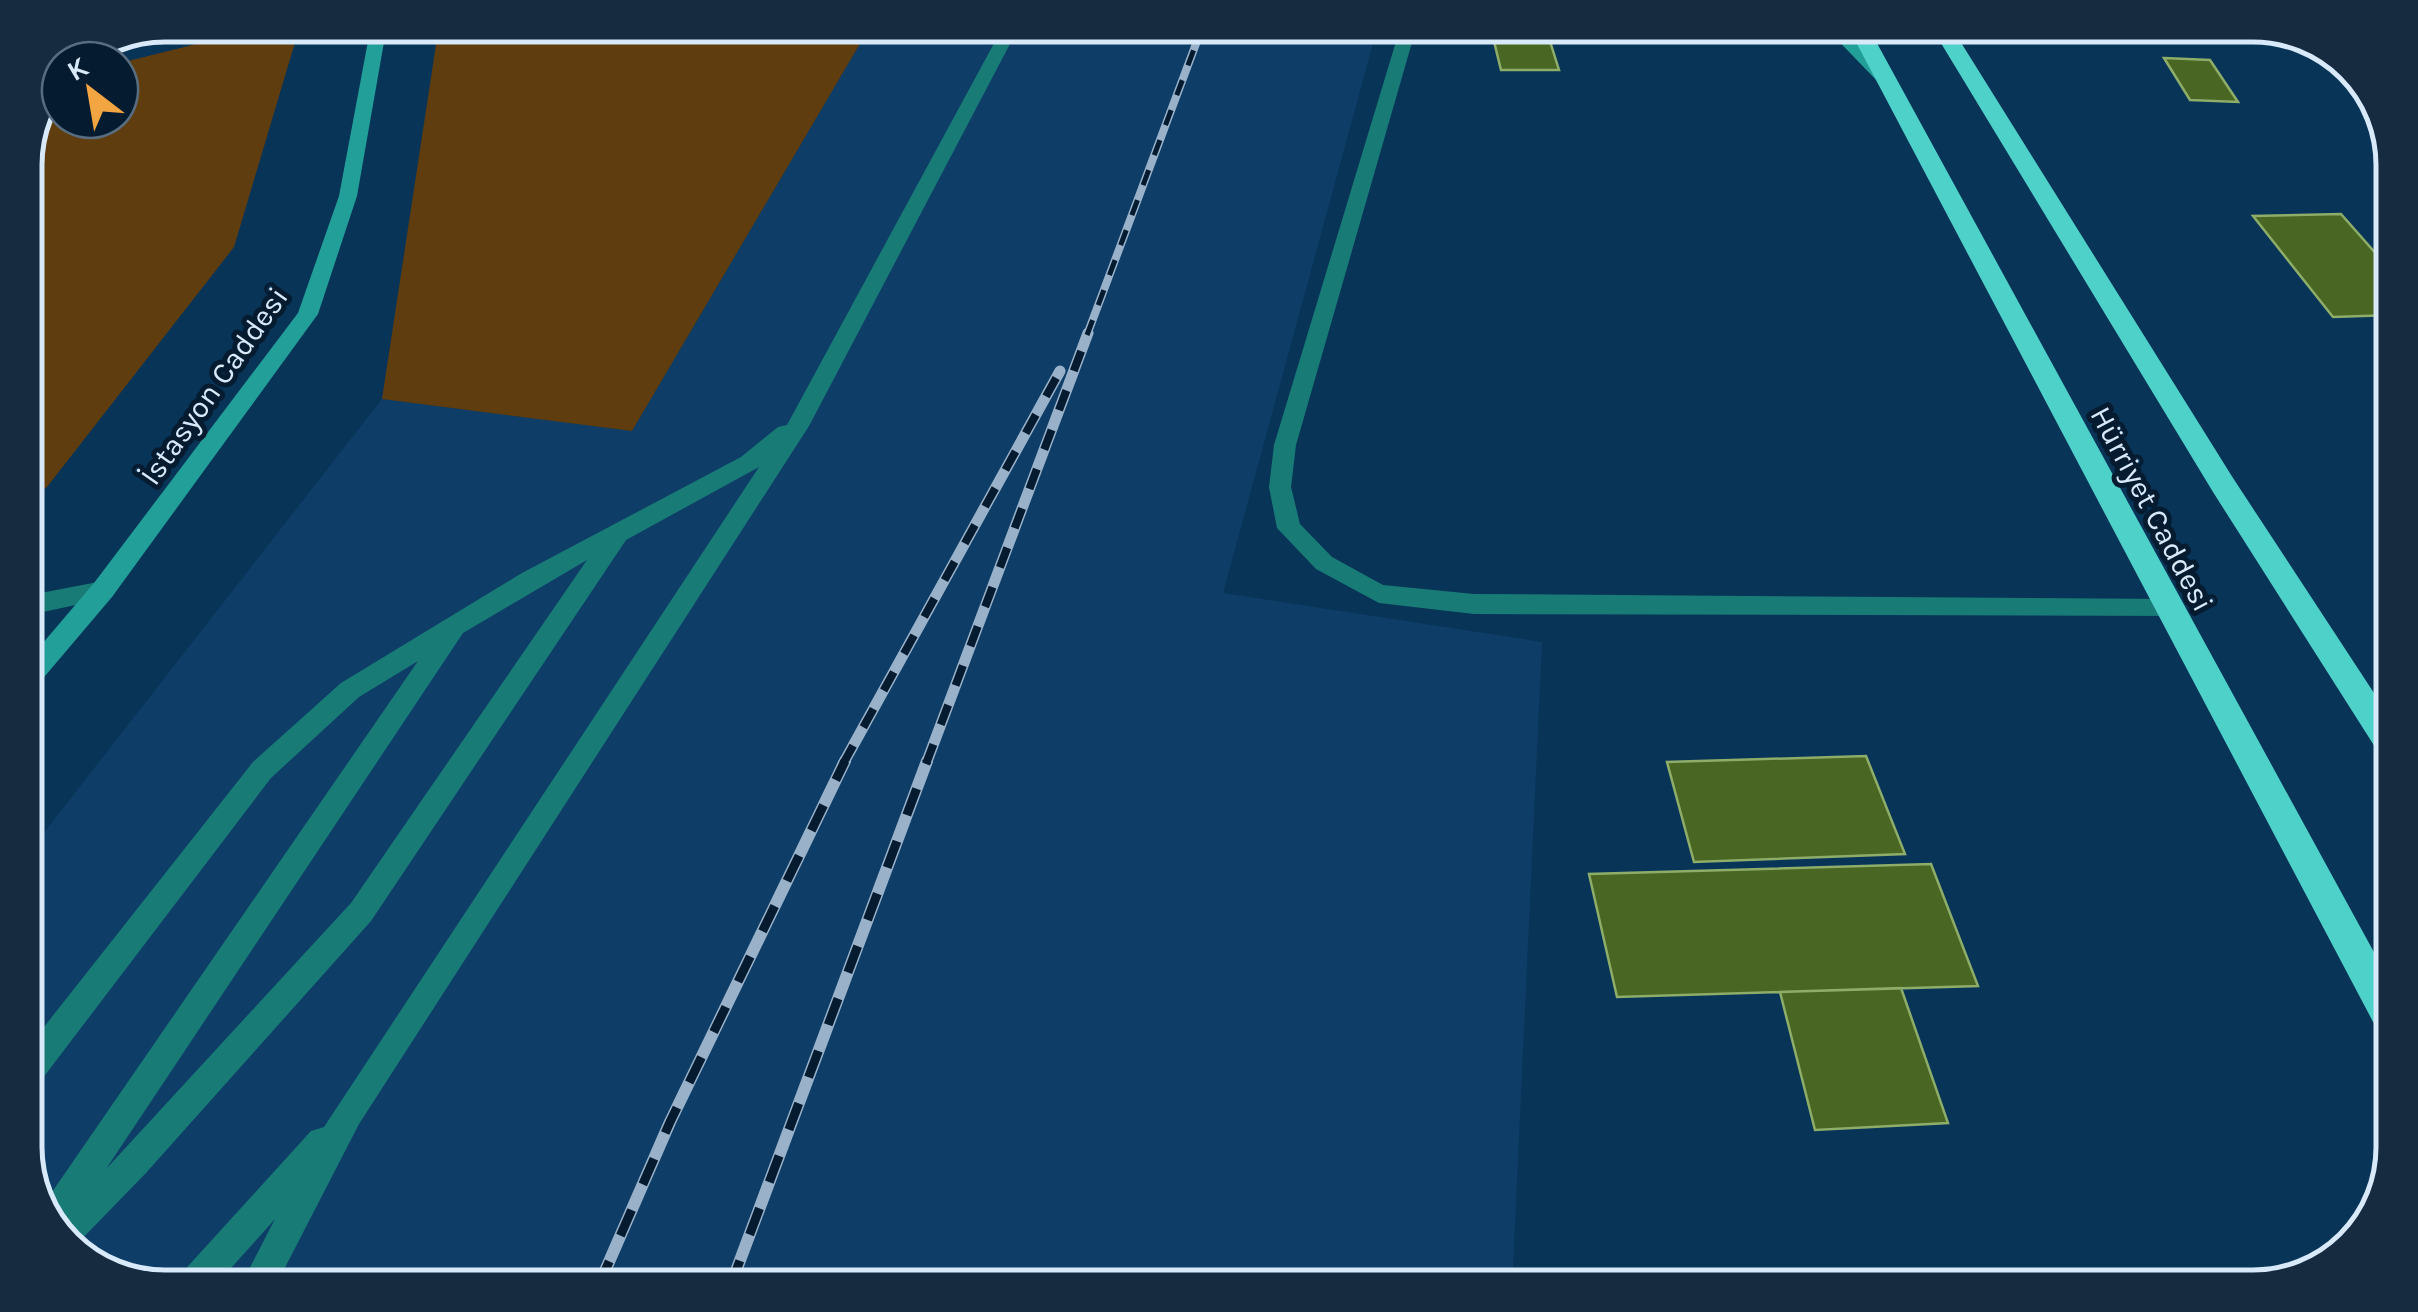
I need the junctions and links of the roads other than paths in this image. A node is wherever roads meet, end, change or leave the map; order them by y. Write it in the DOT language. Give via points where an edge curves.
graph roads {
  1 [pos="376,42"];
  2 [pos="1003,42"];
  3 [pos="1404,42"];
  4 [pos="1848,42"];
  5 [pos="1866,42"];
  6 [pos="1950,42"];
  7 [pos="1889,83"];
  8 [pos="801,421"];
  9 [pos="616,536"];
  10 [pos="103,590"];
  11 [pos="43,602"];
  12 [pos="2168,609"];
  13 [pos="458,623"];
  14 [pos="43,661"];
  15 [pos="2376,722"];
  16 [pos="2376,991"];
  17 [pos="43,1053"];
  18 [pos="348,1112"];
  19 [pos="60,1209"];
  20 [pos="71,1226"];
  21 [pos="207,1270"];
  22 [pos="267,1270"];
  1 -- 10 [label="street, İstasyon Caddesi" via="348,196 308,314"];
  2 -- 8 [label="street"];
  3 -- 12 [label="street" via="1285,445 1280,487 1289,528 1324,563 1379,594 1474,604"];
  4 -- 7 [label="street"];
  5 -- 7 [label="highway, Hürriyet Caddesi"];
  6 -- 15 [label="highway"];
  7 -- 12 [label="highway, Hürriyet Caddesi"];
  8 -- 9 [label="street" via="748,462"];
  8 -- 18 [label="street"];
  9 -- 13 [label="street"];
  9 -- 20 [label="street" via="361,912"];
  10 -- 11 [label="street"];
  10 -- 14 [label="street, İstasyon Caddesi"];
  12 -- 16 [label="highway, Hürriyet Caddesi"];
  13 -- 17 [label="street" via="350,690 262,770"];
  13 -- 19 [label="street"];
  18 -- 21 [label="street"];
  18 -- 22 [label="street"];
}
